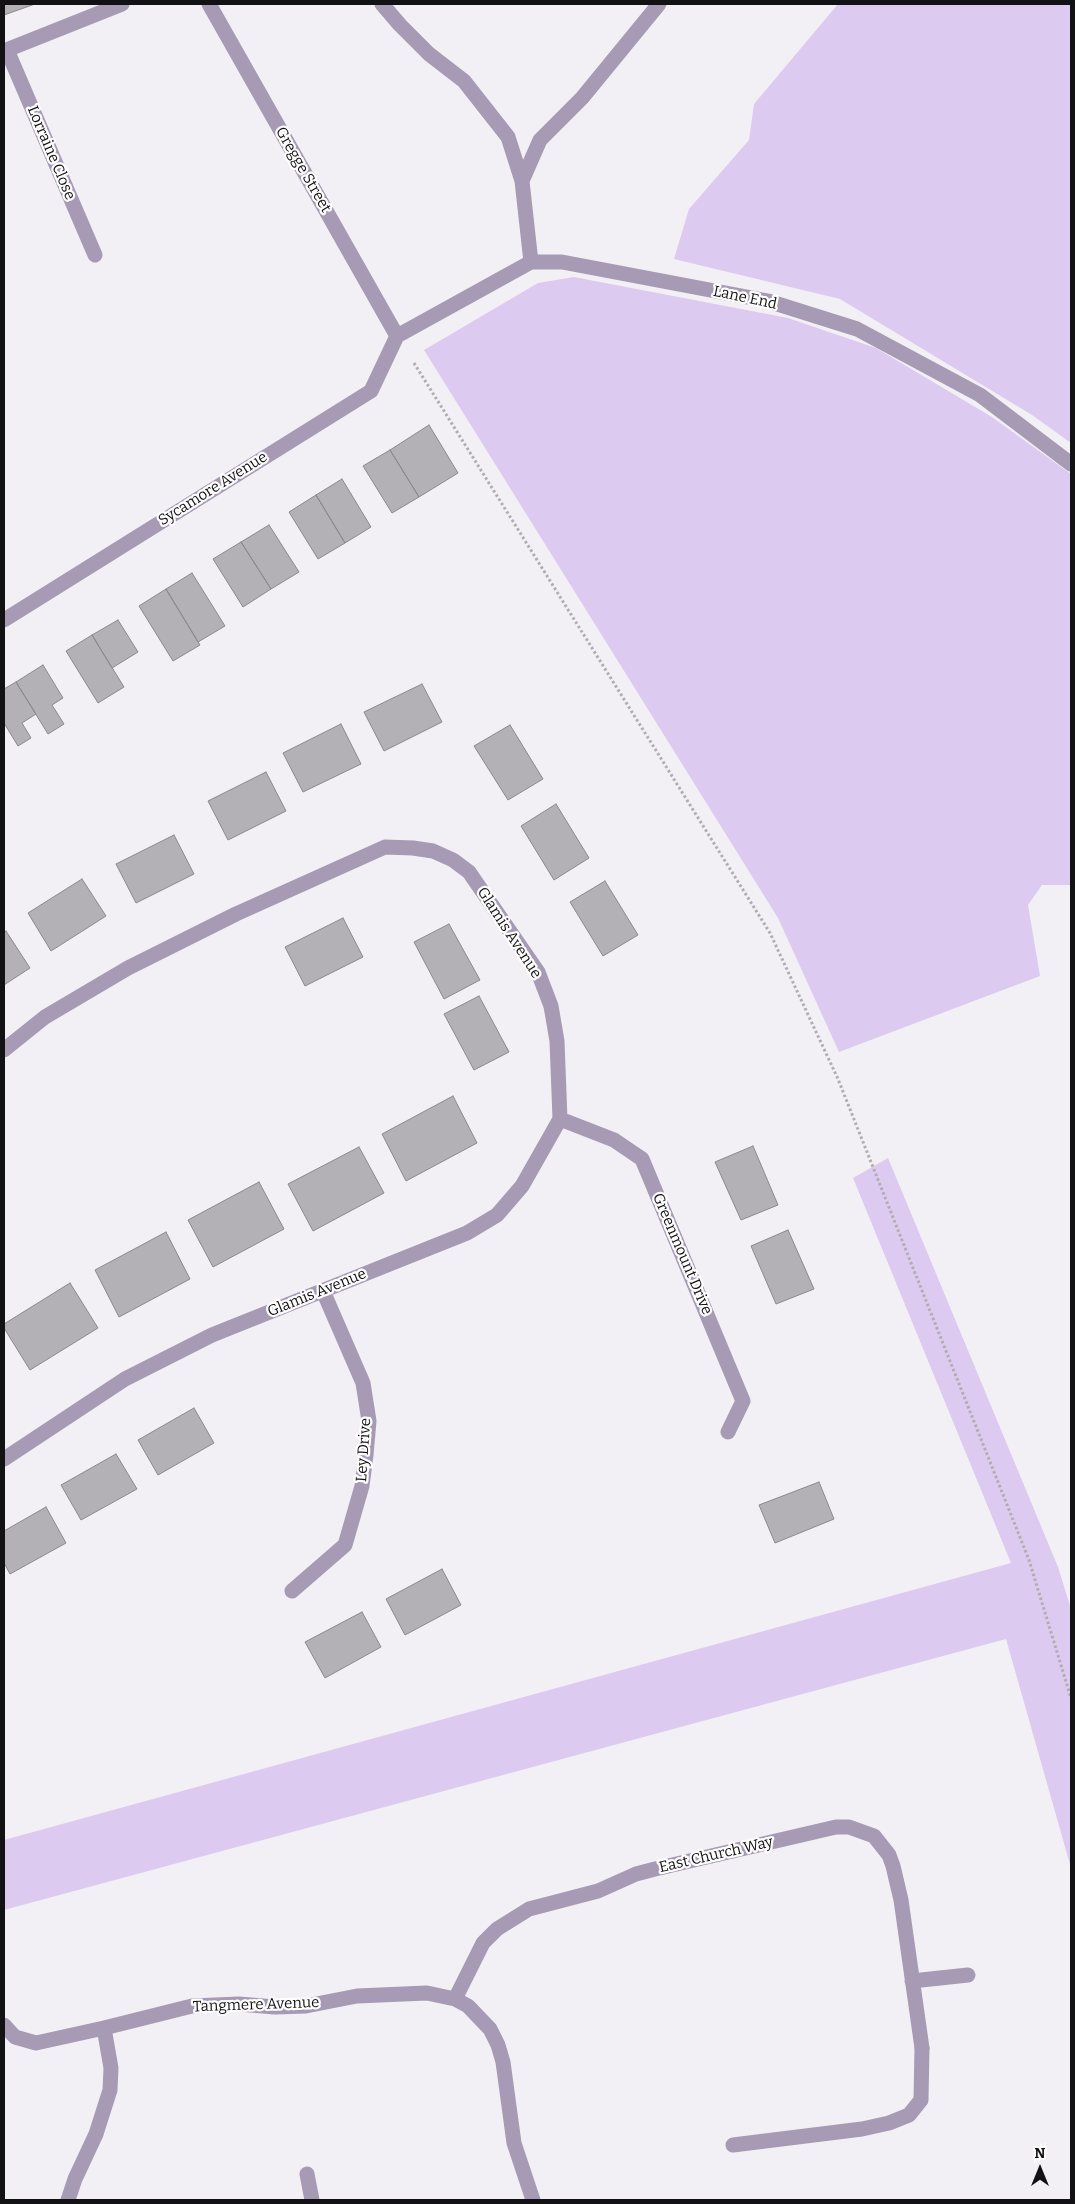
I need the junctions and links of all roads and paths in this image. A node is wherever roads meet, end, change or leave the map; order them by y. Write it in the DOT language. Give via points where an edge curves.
graph roads {
  1 [pos="122,4"];
  2 [pos="209,4"];
  3 [pos="382,4"];
  4 [pos="658,4"];
  5 [pos="6,51"];
  6 [pos="522,181"];
  7 [pos="95,255"];
  8 [pos="531,262"];
  9 [pos="397,336"];
  10 [pos="1071,464"];
  11 [pos="4,620"];
  12 [pos="4,1050"];
  13 [pos="560,1119"];
  14 [pos="323,1291"];
  15 [pos="728,1432"];
  16 [pos="4,1459"];
  17 [pos="292,1592"];
  18 [pos="1071,1698"];
  19 [pos="968,1975"];
  20 [pos="912,1981"];
  21 [pos="455,1999"];
  22 [pos="4,2025"];
  23 [pos="104,2028"];
  24 [pos="733,2145"];
  25 [pos="307,2174"];
  26 [pos="68,2200"];
  27 [pos="312,2200"];
  28 [pos="533,2200"];
  1 -- 5 [label="street"];
  2 -- 9 [label="street, Gregge Street"];
  3 -- 6 [label="street" via="429,54 464,81 508,137"];
  4 -- 6 [label="street" via="582,98 540,140"];
  5 -- 7 [label="street, Lorraine Close"];
  6 -- 8 [label="street"];
  8 -- 9 [label="street, Lane End"];
  8 -- 10 [label="street, Lane End" via="562,262 768,301 857,329 980,395"];
  9 -- 11 [label="street, Sycamore Avenue" via="371,391"];
  9 -- 18 [label="path" via="770,933 838,1080 1029,1560"];
  12 -- 13 [label="street, Glamis Avenue" via="45,1018 128,968 236,914 385,847 413,848 433,851 470,872 538,972 551,1006 557,1041"];
  13 -- 14 [label="street, Glamis Avenue" via="522,1186 497,1216 467,1233"];
  13 -- 15 [label="street, Greenmount Drive" via="614,1140 642,1160 743,1401"];
  14 -- 16 [label="street, Glamis Avenue" via="212,1335 125,1379"];
  14 -- 17 [label="street, Ley Drive" via="363,1383 369,1421 366,1455 362,1486 345,1545"];
  19 -- 20 [label="street"];
  20 -- 21 [label="street, East Church Way" via="900,1900 889,1855 874,1836 849,1827 827,1829 655,1869 598,1891 529,1909 497,1929 483,1944"];
  20 -- 24 [label="street, East Church Way" via="922,2048 921,2100 909,2115 862,2129"];
  21 -- 23 [label="street, Tangmere Avenue" via="426,1993 379,1994 306,2006 192,2006"];
  21 -- 28 [label="street, Tangmere Avenue" via="479,2016 498,2044 514,2143"];
  22 -- 23 [label="street, Tangmere Avenue" via="15,2037 36,2043"];
  23 -- 26 [label="street" via="111,2068 110,2090 96,2134"];
  25 -- 27 [label="street"];
}
